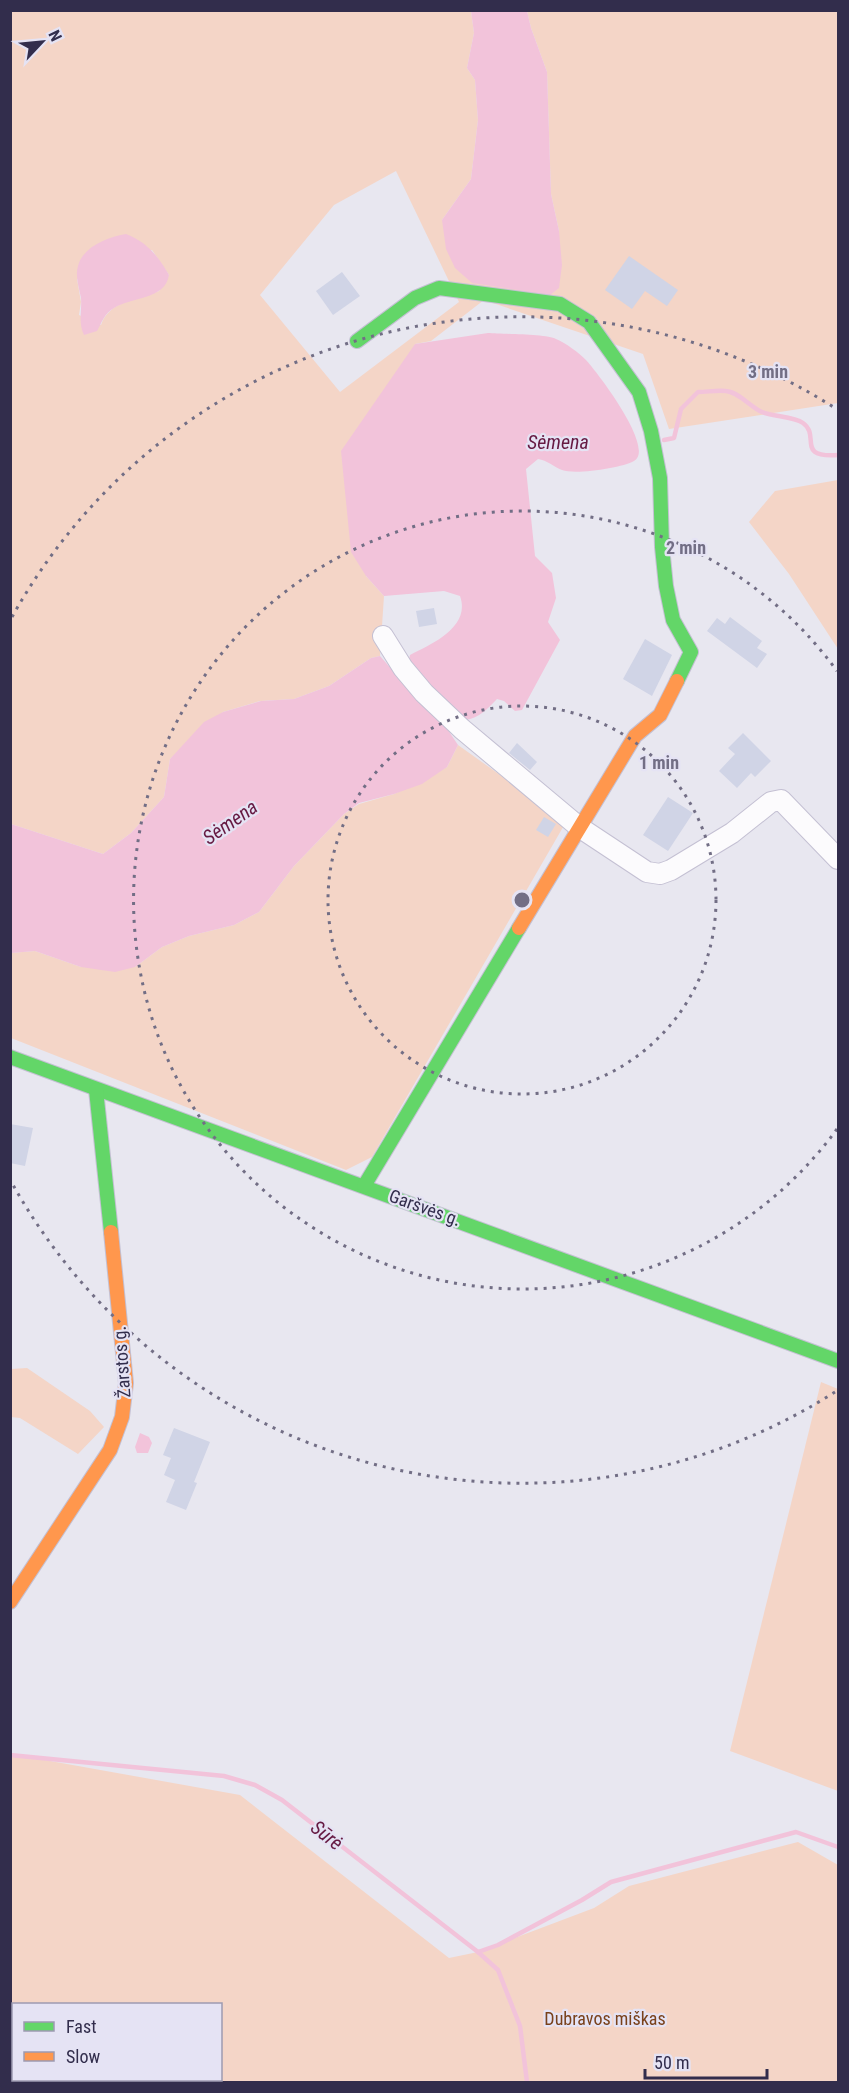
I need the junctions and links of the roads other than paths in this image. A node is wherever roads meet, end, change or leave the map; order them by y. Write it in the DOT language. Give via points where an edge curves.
graph roads {
  1 [pos="357,341"];
  2 [pos="383,636"];
  3 [pos="579,827"];
  4 [pos="838,859"];
  5 [pos="10,1057"];
  6 [pos="96,1090"];
  7 [pos="364,1186"];
  8 [pos="838,1361"];
  9 [pos="10,1602"];
  1 -- 3 [label="street" via="415,298 439,288 560,304 589,322 639,392 660,478 662,547 673,620 691,652 660,715 635,736"];
  2 -- 3 [label="street" via="424,693"];
  3 -- 4 [label="street" via="647,872 660,874 732,833 771,802 781,800"];
  3 -- 7 [label="street"];
  5 -- 6 [label="street, Garšvės g."];
  6 -- 7 [label="street, Garšvės g."];
  6 -- 9 [label="street, Žarstos g." via="126,1383 125,1407 110,1449"];
  7 -- 8 [label="street, Garšvės g."];
}
